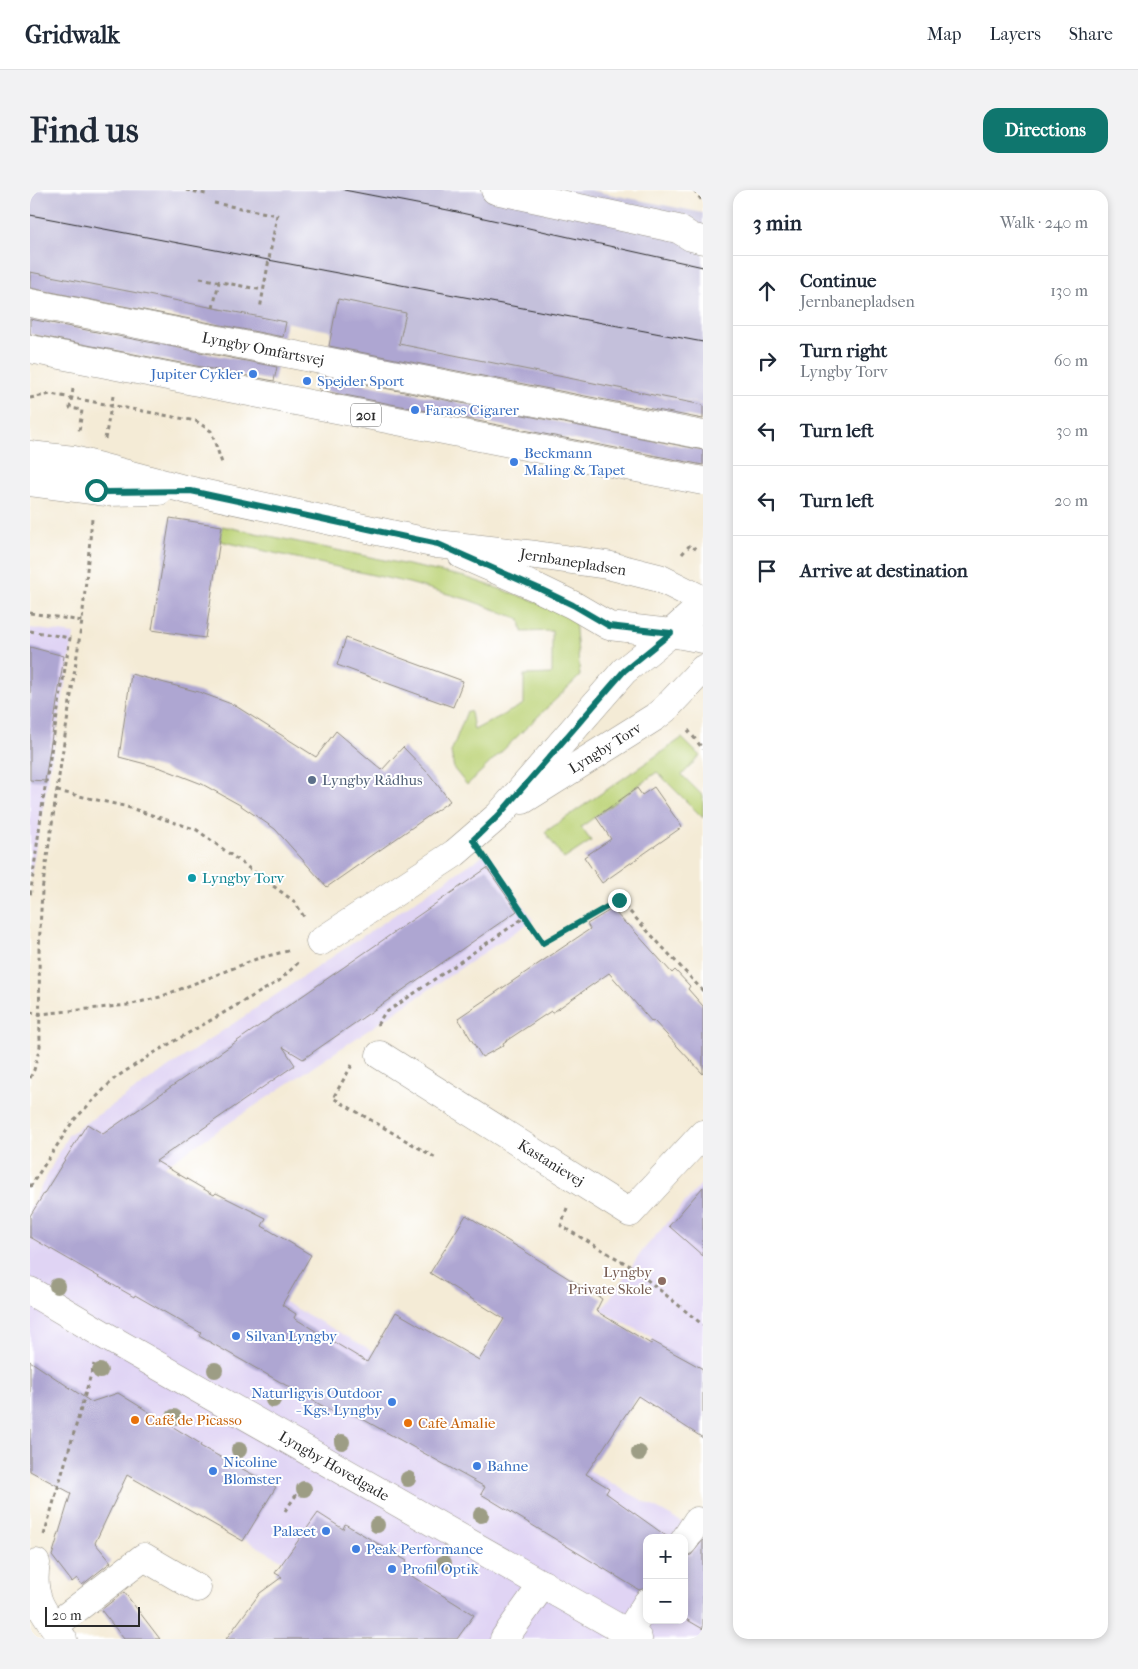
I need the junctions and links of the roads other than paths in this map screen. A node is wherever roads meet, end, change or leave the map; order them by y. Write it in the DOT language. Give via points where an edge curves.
graph roads {
  1 [pos="495,190"];
  2 [pos="703,240"];
  3 [pos="30,303"];
  4 [pos="30,349"];
  5 [pos="703,435"];
  6 [pos="30,438"];
  7 [pos="30,455"];
  8 [pos="74,460"];
  9 [pos="98,478"];
  10 [pos="703,481"];
  11 [pos="30,482"];
  12 [pos="438,544"];
  13 [pos="703,602"];
  14 [pos="671,633"];
  15 [pos="703,639"];
  16 [pos="703,670"];
  17 [pos="499,815"];
  18 [pos="320,942"];
  19 [pos="380,1055"];
  20 [pos="703,1134"];
  21 [pos="30,1291"];
  22 [pos="36,1563"];
  23 [pos="542,1584"];
  24 [pos="197,1588"];
  25 [pos="32,1597"];
  26 [pos="643,1612"];
  27 [pos="58,1632"];
  28 [pos="633,1636"];
  29 [pos="504,1639"];
  1 -- 2 [label="main road" via="678,228"];
  3 -- 5 [label="main road, Lyngby Omfartsvej, bridge"];
  4 -- 10 [label="main road, 201, bridge"];
  6 -- 8 [label="main road, Jernbanepladsen"];
  7 -- 8 [label="main road, Jernbanepladsen"];
  8 -- 9 [label="main road, Jernbanepladsen"];
  9 -- 11 [label="main road, Jernbanepladsen"];
  9 -- 12 [label="main road, Jernbanepladsen" via="188,490"];
  12 -- 13 [label="main road, Jernbanepladsen" via="607,565 659,578"];
  12 -- 14 [label="main road, Jernbanepladsen" via="540,589 609,626"];
  13 -- 14 [label="main road, Lyngby Torv"];
  14 -- 15 [label="main road, Jernbanepladsen"];
  14 -- 17 [label="main road, Lyngby Torv" via="624,671"];
  16 -- 17 [label="main road, Lyngby Torv" via="655,717"];
  17 -- 18 [label="main road, Lyngby Torv" via="455,854"];
  19 -- 20 [label="main road, Kastanievej" via="630,1213"];
  21 -- 23 [label="main road, Lyngby Hovedgade"];
  22 -- 25 [label="main road"];
  23 -- 28 [label="main road, Lyngby Hovedgade"];
  23 -- 29 [label="main road"];
  24 -- 27 [label="main road" via="144,1557"];
  25 -- 27 [label="main road"];
  26 -- 28 [label="main road"];
}
